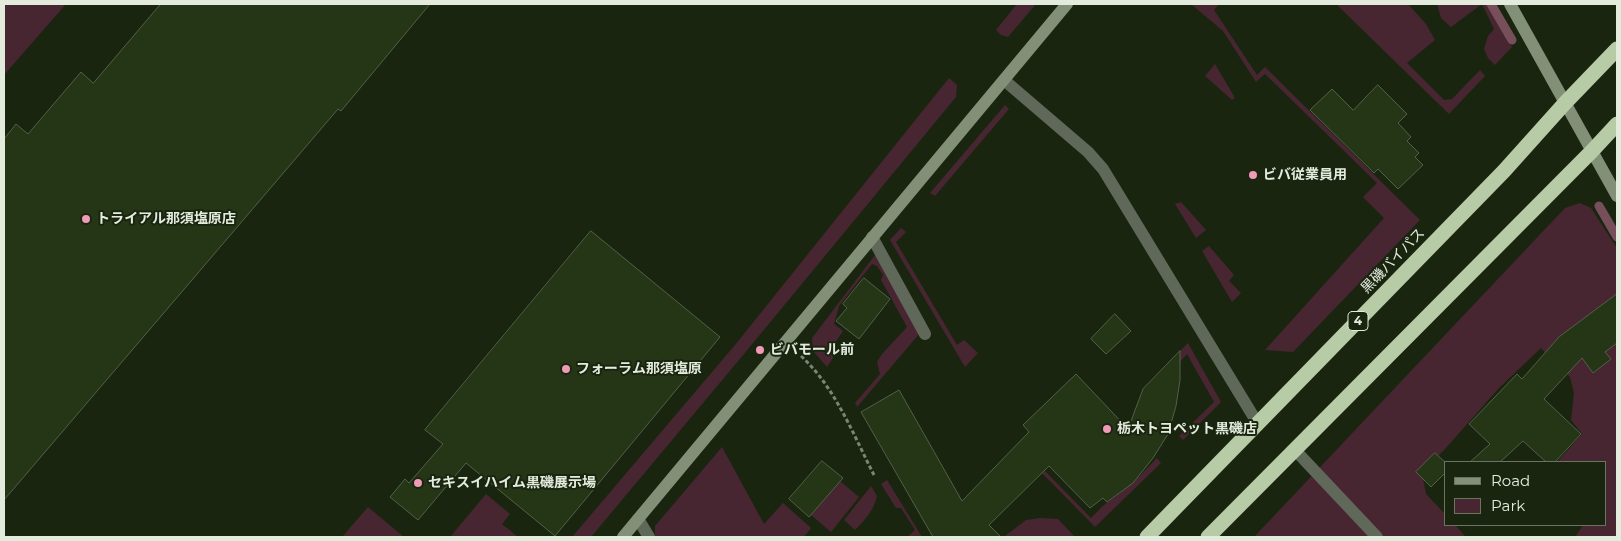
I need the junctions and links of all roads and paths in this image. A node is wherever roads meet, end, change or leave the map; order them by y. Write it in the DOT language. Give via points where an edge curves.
graph roads {
  1 [pos="1067,4"];
  2 [pos="1510,4"];
  3 [pos="1617,49"];
  4 [pos="1004,80"];
  5 [pos="1565,103"];
  6 [pos="1617,124"];
  7 [pos="1592,151"];
  8 [pos="1617,196"];
  9 [pos="872,237"];
  10 [pos="925,334"];
  11 [pos="786,342"];
  12 [pos="1258,424"];
  13 [pos="1295,450"];
  14 [pos="874,475"];
  15 [pos="638,519"];
  16 [pos="623,537"];
  17 [pos="648,537"];
  18 [pos="1147,537"];
  19 [pos="1208,537"];
  20 [pos="1377,537"];
  1 -- 4 [label="street"];
  2 -- 5 [label="street"];
  3 -- 5 [label="highway, 黒磯バイパス / 4"];
  4 -- 9 [label="street"];
  4 -- 12 [label="street" via="1088,152 1103,169"];
  5 -- 7 [label="street"];
  5 -- 12 [label="highway, 黒磯バイパス / 4" via="1504,171"];
  6 -- 7 [label="highway"];
  7 -- 8 [label="street"];
  7 -- 13 [label="highway"];
  9 -- 10 [label="street"];
  9 -- 11 [label="street"];
  11 -- 14 [label="path" via="814,367 834,396"];
  11 -- 15 [label="street"];
  12 -- 18 [label="highway, 黒磯バイパス / 4"];
  13 -- 19 [label="highway"];
  13 -- 20 [label="street"];
  15 -- 16 [label="street"];
  15 -- 17 [label="street"];
}
